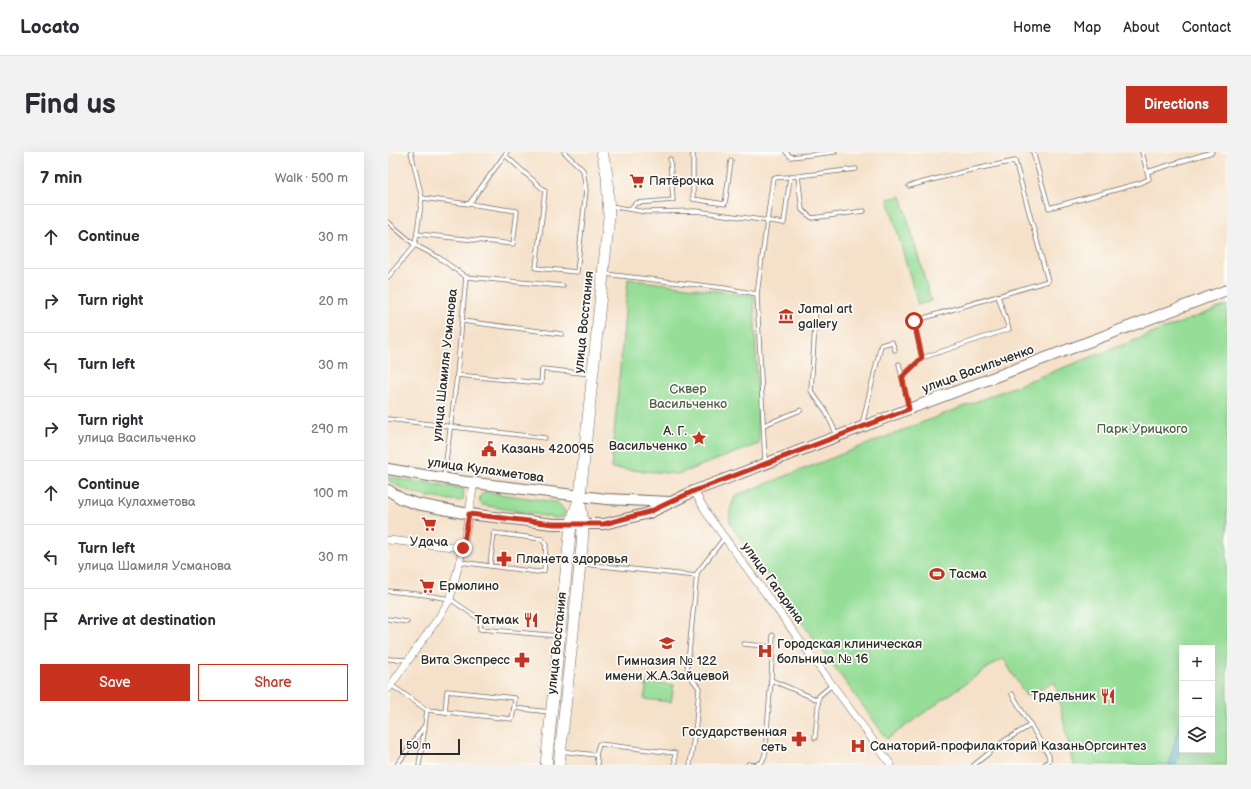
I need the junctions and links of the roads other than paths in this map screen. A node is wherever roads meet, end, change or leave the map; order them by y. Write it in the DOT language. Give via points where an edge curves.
graph roads {
  1 [pos="411,152"];
  2 [pos="564,152"];
  3 [pos="602,152"];
  4 [pos="693,152"];
  5 [pos="786,152"];
  6 [pos="835,152"];
  7 [pos="1033,152"];
  8 [pos="1142,152"];
  9 [pos="1212,152"];
  10 [pos="506,153"];
  11 [pos="670,158"];
  12 [pos="731,161"];
  13 [pos="856,169"];
  14 [pos="1147,172"];
  15 [pos="798,176"];
  16 [pos="787,177"];
  17 [pos="909,186"];
  18 [pos="422,198"];
  19 [pos="469,204"];
  20 [pos="609,206"];
  21 [pos="630,209"];
  22 [pos="864,212"];
  23 [pos="768,221"];
  24 [pos="388,222"];
  25 [pos="417,234"];
  26 [pos="415,245"];
  27 [pos="603,274"];
  28 [pos="388,277"];
  29 [pos="466,277"];
  30 [pos="563,286"];
  31 [pos="1227,290"];
  32 [pos="757,294"];
  33 [pos="998,296"];
  34 [pos="816,308"];
  35 [pos="462,321"];
  36 [pos="562,334"];
  37 [pos="895,350"];
  38 [pos="922,358"];
  39 [pos="899,364"];
  40 [pos="593,374"];
  41 [pos="457,375"];
  42 [pos="902,377"];
  43 [pos="909,409"];
  44 [pos="801,410"];
  45 [pos="388,419"];
  46 [pos="764,425"];
  47 [pos="450,427"];
  48 [pos="861,428"];
  49 [pos="838,436"];
  50 [pos="545,438"];
  51 [pos="765,464"];
  52 [pos="388,469"];
  53 [pos="444,478"];
  54 [pos="474,483"];
  55 [pos="388,490"];
  56 [pos="694,491"];
  57 [pos="580,496"];
  58 [pos="672,502"];
  59 [pos="469,514"];
  60 [pos="583,524"];
  61 [pos="571,525"];
  62 [pos="725,537"];
  63 [pos="388,540"];
  64 [pos="463,548"];
  65 [pos="460,562"];
  66 [pos="579,563"];
  67 [pos="490,565"];
  68 [pos="697,576"];
  69 [pos="388,591"];
  70 [pos="450,599"];
  71 [pos="388,619"];
  72 [pos="407,622"];
  73 [pos="773,635"];
  74 [pos="559,636"];
  75 [pos="744,644"];
  76 [pos="773,647"];
  77 [pos="388,659"];
  78 [pos="408,660"];
  79 [pos="771,680"];
  80 [pos="832,684"];
  81 [pos="390,687"];
  82 [pos="1012,694"];
  83 [pos="818,700"];
  84 [pos="514,708"];
  85 [pos="427,710"];
  86 [pos="445,712"];
  87 [pos="552,712"];
  88 [pos="426,725"];
  89 [pos="1031,725"];
  90 [pos="815,738"];
  91 [pos="560,751"];
  92 [pos="596,755"];
  93 [pos="748,764"];
  94 [pos="397,765"];
  95 [pos="419,765"];
  96 [pos="546,765"];
  97 [pos="559,765"];
  98 [pos="598,765"];
  99 [pos="675,765"];
  100 [pos="690,765"];
  101 [pos="891,765"];
  102 [pos="974,765"];
  103 [pos="1044,765"];
  1 -- 18 [label="lane"];
  2 -- 10 [label="lane" via="583,170 586,190 577,272 536,268 546,191"];
  3 -- 20 [label="main road, улица Восстания" via="607,175"];
  4 -- 12 [label="lane" via="693,199 724,204"];
  5 -- 6 [label="lane" via="791,156"];
  7 -- 14 [label="lane" via="1049,208 1140,183 1149,179"];
  8 -- 14 [label="lane"];
  9 -- 14 [label="lane"];
  10 -- 19 [label="lane"];
  11 -- 21 [label="lane" via="673,200 636,204"];
  13 -- 15 [label="lane"];
  15 -- 22 [label="lane" via="802,210 812,218"];
  15 -- 23 [label="lane" via="790,177 784,223"];
  16 -- 23 [label="lane" via="773,178"];
  17 -- 33 [label="lane" via="1016,161 1048,281"];
  18 -- 19 [label="lane"];
  18 -- 25 [label="lane"];
  19 -- 25 [label="lane" via="517,211 513,244"];
  20 -- 21 [label="lane"];
  20 -- 27 [label="main road, улица Восстания"];
  21 -- 23 [label="lane" via="646,212 696,211"];
  23 -- 32 [label="lane"];
  24 -- 26 [label="lane"];
  25 -- 26 [label="lane"];
  26 -- 28 [label="lane"];
  26 -- 29 [label="lane" via="438,257"];
  27 -- 32 [label="lane"];
  27 -- 40 [label="main road, улица Восстания"];
  29 -- 30 [label="lane"];
  29 -- 35 [label="lane, улица Шамиля Усманова"];
  31 -- 43 [label="main road, улица Васильченко"];
  32 -- 46 [label="lane"];
  33 -- 38 [label="lane" via="914,321"];
  33 -- 38 [label="lane" via="1009,329"];
  34 -- 49 [label="lane" via="811,391 825,410"];
  35 -- 36 [label="lane"];
  35 -- 41 [label="lane, улица Шамиля Усманова"];
  37 -- 48 [label="lane" via="892,342 881,345"];
  38 -- 42 [label="lane"];
  39 -- 42 [label="lane"];
  40 -- 41 [label="lane" via="542,369 540,383"];
  40 -- 57 [label="main road, улица Восстания"];
  41 -- 47 [label="lane, улица Шамиля Усманова"];
  42 -- 43 [label="lane"];
  43 -- 48 [label="main road, улица Васильченко"];
  44 -- 46 [label="lane"];
  45 -- 47 [label="lane"];
  46 -- 51 [label="lane"];
  47 -- 50 [label="lane"];
  47 -- 53 [label="lane, улица Шамиля Усманова"];
  48 -- 49 [label="main road, улица Васильченко"];
  49 -- 51 [label="main road, улица Васильченко"];
  51 -- 56 [label="main road, улица Васильченко"];
  52 -- 53 [label="main road, улица Кулахметова"];
  53 -- 54 [label="main road, улица Кулахметова"];
  54 -- 57 [label="main road, улица Кулахметова"];
  54 -- 59 [label="street"];
  55 -- 59 [label="main road" via="402,499 417,504"];
  56 -- 58 [label="main road, улица Васильченко"];
  56 -- 62 [label="street, улица Гагарина"];
  57 -- 58 [label="main road, улица Васильченко"];
  57 -- 60 [label="main road, улица Восстания"];
  57 -- 61 [label="main road, улица Восстания"];
  58 -- 60 [label="main road, улица Васильченко" via="649,512 604,524"];
  59 -- 61 [label="main road"];
  59 -- 64 [label="street"];
  60 -- 61 [label="main road"];
  60 -- 66 [label="main road, улица Восстания"];
  61 -- 74 [label="main road, улица Восстания"];
  62 -- 68 [label="lane"];
  62 -- 80 [label="street, улица Гагарина"];
  63 -- 64 [label="street"];
  64 -- 65 [label="street"];
  65 -- 67 [label="lane"];
  65 -- 70 [label="street"];
  66 -- 68 [label="lane"];
  66 -- 91 [label="main road, улица Восстания"];
  67 -- 67 [label="lane" via="544,571 546,545 542,539 494,533"];
  68 -- 100 [label="lane" via="687,672 699,688"];
  69 -- 70 [label="lane"];
  70 -- 74 [label="lane" via="481,620 480,629"];
  70 -- 78 [label="street"];
  71 -- 72 [label="lane"];
  73 -- 76 [label="lane"];
  74 -- 87 [label="main road, улица Восстания"];
  75 -- 76 [label="lane"];
  76 -- 79 [label="lane"];
  77 -- 78 [label="lane"];
  78 -- 81 [label="street"];
  79 -- 83 [label="lane"];
  79 -- 93 [label="lane" via="765,755 762,762"];
  80 -- 83 [label="lane"];
  80 -- 101 [label="street, улица Гагарина"];
  81 -- 85 [label="lane"];
  82 -- 89 [label="lane"];
  83 -- 90 [label="lane"];
  84 -- 86 [label="lane" via="512,719"];
  84 -- 86 [label="lane" via="515,698 447,691"];
  84 -- 87 [label="lane"];
  85 -- 86 [label="lane"];
  85 -- 88 [label="lane"];
  87 -- 96 [label="main road, улица Восстания"];
  88 -- 94 [label="lane"];
  88 -- 95 [label="lane"];
  89 -- 102 [label="lane" via="1004,741"];
  89 -- 103 [label="lane" via="1049,756 1049,761"];
  91 -- 92 [label="lane"];
  91 -- 97 [label="main road, улица Восстания"];
  92 -- 98 [label="lane"];
  92 -- 99 [label="lane" via="599,744 676,753"];
}
